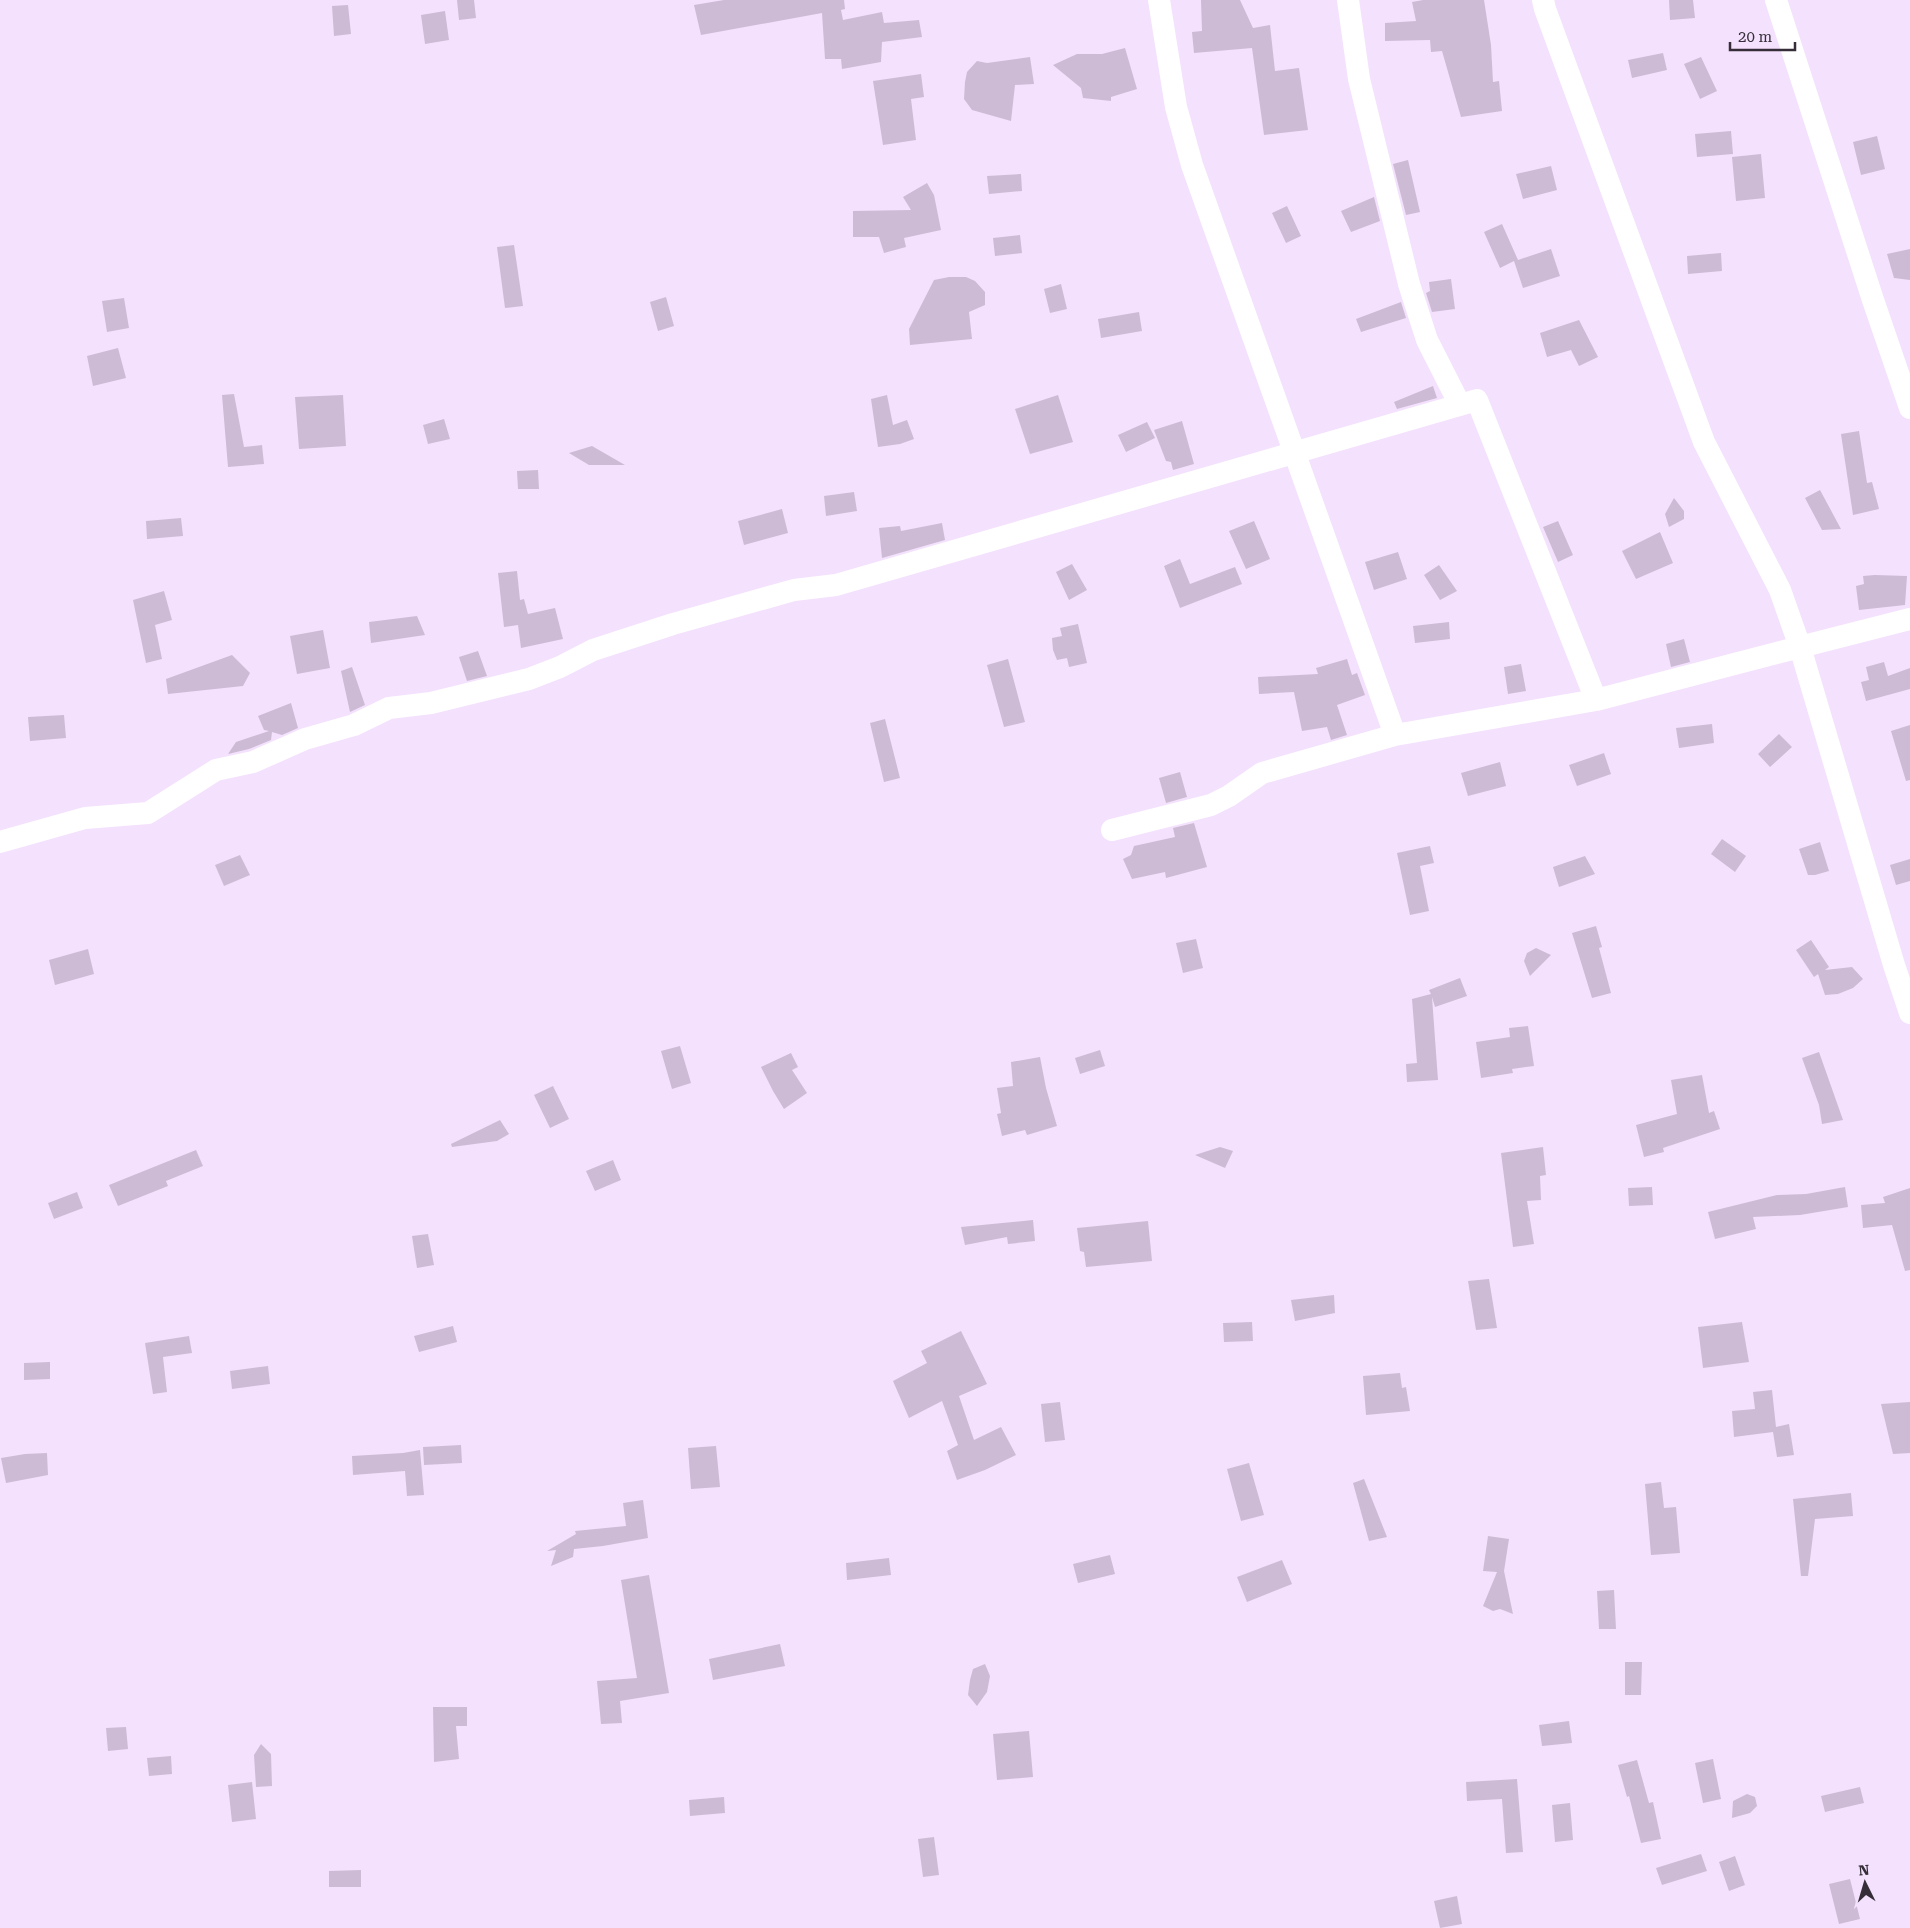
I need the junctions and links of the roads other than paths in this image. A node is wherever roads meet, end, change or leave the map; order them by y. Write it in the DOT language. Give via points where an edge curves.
graph roads {
  1 [pos="1159,0"];
  2 [pos="1348,0"];
  3 [pos="1543,0"];
  4 [pos="1776,0"];
  5 [pos="1460,405"];
  6 [pos="1910,408"];
  7 [pos="1294,453"];
  8 [pos="1910,619"];
  9 [pos="1800,647"];
  10 [pos="1596,700"];
  11 [pos="1395,735"];
  12 [pos="1112,830"];
  13 [pos="0,842"];
  14 [pos="1910,1013"];
  1 -- 7 [label="street" via="1176,107 1192,165"];
  2 -- 5 [label="street" via="1359,78 1410,284 1427,340"];
  3 -- 9 [label="street" via="1704,442 1780,590"];
  4 -- 6 [label="street"];
  5 -- 7 [label="street"];
  5 -- 10 [label="street" via="1476,400"];
  7 -- 11 [label="street"];
  7 -- 13 [label="street" via="836,585 794,590 672,624 593,650 529,679 431,703 389,708 348,728 305,739 253,762 216,770 148,813 85,818"];
  8 -- 9 [label="street"];
  9 -- 10 [label="street"];
  9 -- 14 [label="street"];
  10 -- 11 [label="street"];
  11 -- 12 [label="street" via="1262,773 1211,805"];
}
